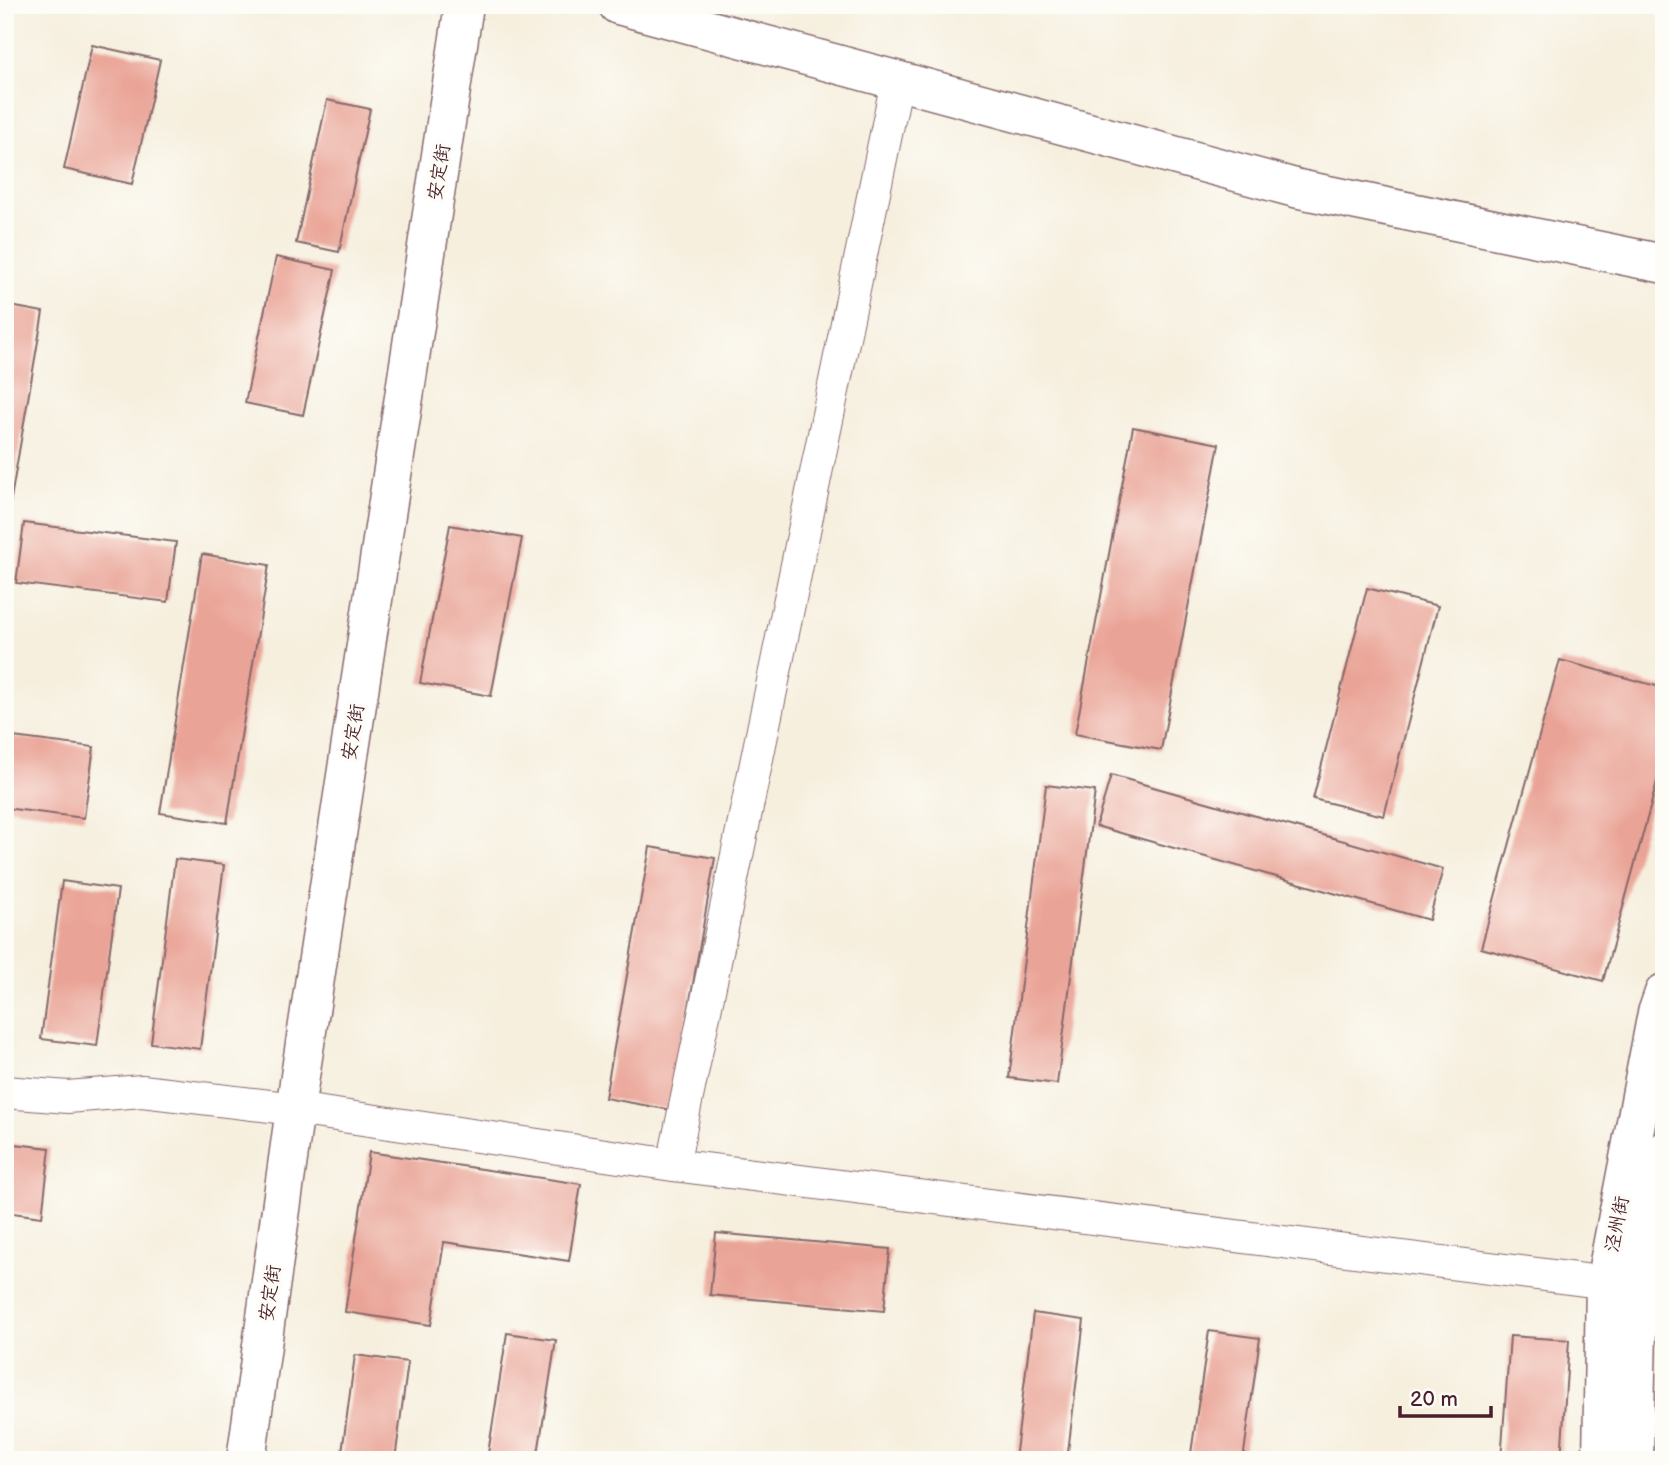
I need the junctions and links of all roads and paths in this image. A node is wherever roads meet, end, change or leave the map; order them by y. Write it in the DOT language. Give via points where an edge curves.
graph roads {
  1 [pos="464,5"];
  2 [pos="618,5"];
  3 [pos="897,81"];
  4 [pos="1664,264"];
  5 [pos="1664,993"];
  6 [pos="5,1092"];
  7 [pos="295,1109"];
  8 [pos="1664,1151"];
  9 [pos="673,1165"];
  10 [pos="1635,1287"];
  11 [pos="246,1460"];
  12 [pos="1602,1460"];
  13 [pos="1634,1460"];
  1 -- 7 [label="street, 安定街"];
  2 -- 3 [label="street"];
  3 -- 4 [label="street" via="1299,189"];
  3 -- 9 [label="street"];
  5 -- 10 [label="street, 泾州街" via="1657,1013"];
  6 -- 7 [label="street" via="68,1097 142,1091"];
  7 -- 9 [label="street"];
  7 -- 11 [label="street, 安定街"];
  8 -- 10 [label="street, 泾州街"];
  9 -- 10 [label="street"];
  10 -- 12 [label="street, 泾州街"];
  10 -- 13 [label="street, 泾州街"];
}
